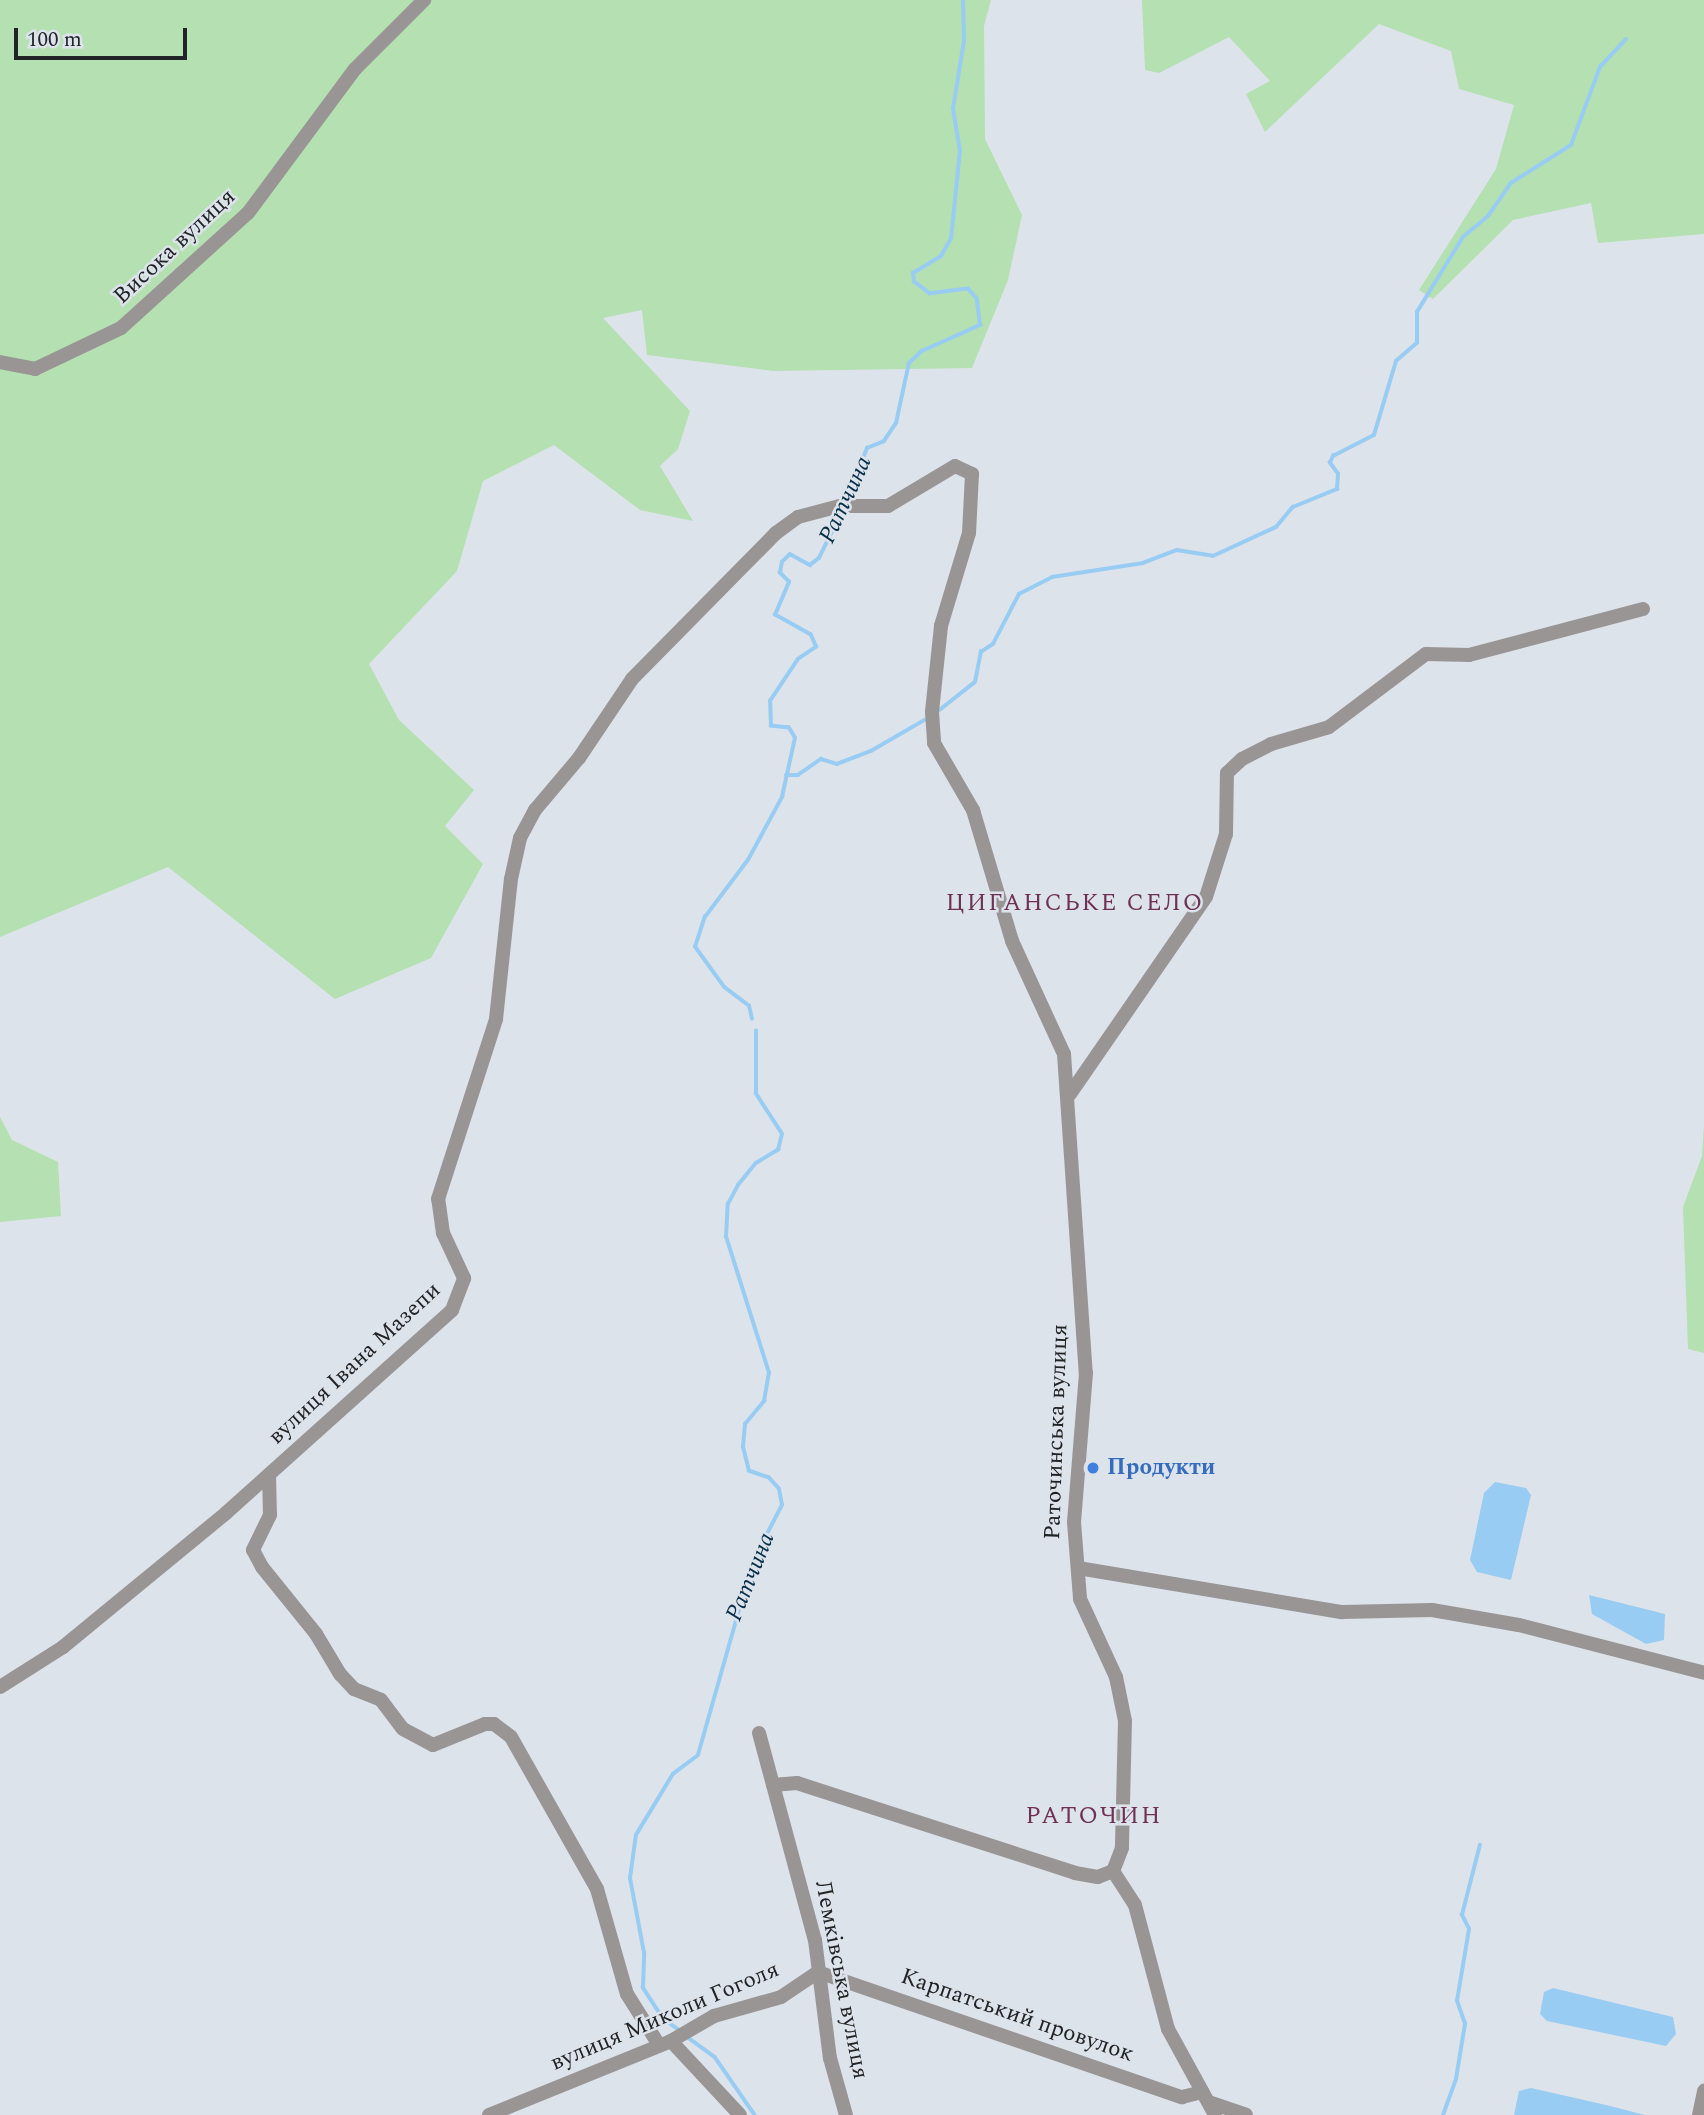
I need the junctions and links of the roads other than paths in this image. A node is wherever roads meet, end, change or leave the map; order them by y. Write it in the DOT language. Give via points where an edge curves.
graph roads {
  1 [pos="424,0"];
  2 [pos="0,362"];
  3 [pos="874,510"];
  4 [pos="1643,609"];
  5 [pos="1070,1094"];
  6 [pos="269,1475"];
  7 [pos="1078,1568"];
  8 [pos="1704,1673"];
  9 [pos="0,1687"];
  10 [pos="759,1733"];
  11 [pos="773,1785"];
  12 [pos="1113,1871"];
  13 [pos="818,1972"];
  14 [pos="670,2040"];
  15 [pos="1704,2091"];
  16 [pos="1209,2103"];
  17 [pos="489,2115"];
  18 [pos="740,2115"];
  19 [pos="846,2115"];
  20 [pos="1246,2115"];
  21 [pos="1699,2115"];
  1 -- 2 [label="street, Висока вулиця" via="355,69 248,213 121,328 35,369"];
  3 -- 5 [label="street, Раточинська вулиця" via="955,466 972,474 967,549 941,626 932,712 934,743 983,835 1012,941 1064,1054"];
  3 -- 6 [label="street, вулиця Івана Мазепи" via="840,506 798,516 776,533 684,621 624,689 579,758 535,810 520,838 511,879 496,1019 438,1199 443,1233 464,1278 462,1295 433,1329"];
  4 -- 5 [label="street" via="1469,655 1426,654 1329,727 1271,744 1242,759 1227,773 1226,834 1206,897"];
  5 -- 7 [label="street, Раточинська вулиця" via="1072,1209 1086,1373 1074,1522"];
  6 -- 9 [label="street, вулиця Івана Мазепи" via="63,1647"];
  6 -- 14 [label="street" via="270,1515 253,1550 262,1567 316,1634 340,1674 354,1689 381,1700 403,1729 433,1745 485,1724 511,1737 597,1889 627,1994"];
  7 -- 8 [label="street" via="1342,1612 1432,1611 1470,1617"];
  7 -- 12 [label="street, Раточинська вулиця" via="1080,1599 1123,1699 1122,1848"];
  10 -- 11 [label="street, Лемківська вулиця"];
  11 -- 12 [label="street" via="797,1783 1075,1873 1098,1877"];
  11 -- 13 [label="street, Лемківська вулиця"];
  12 -- 16 [label="street" via="1135,1905 1168,2029"];
  13 -- 14 [label="street, вулиця Миколи Гоголя" via="781,1997 694,2025"];
  13 -- 16 [label="street, Карпатський провулок"];
  13 -- 19 [label="street, Лемківська вулиця" via="830,2058"];
  14 -- 17 [label="street, вулиця Миколи Гоголя"];
  14 -- 18 [label="street"];
  15 -- 21 [label="street"];
  16 -- 20 [label="street, Карпатський провулок"];
}
